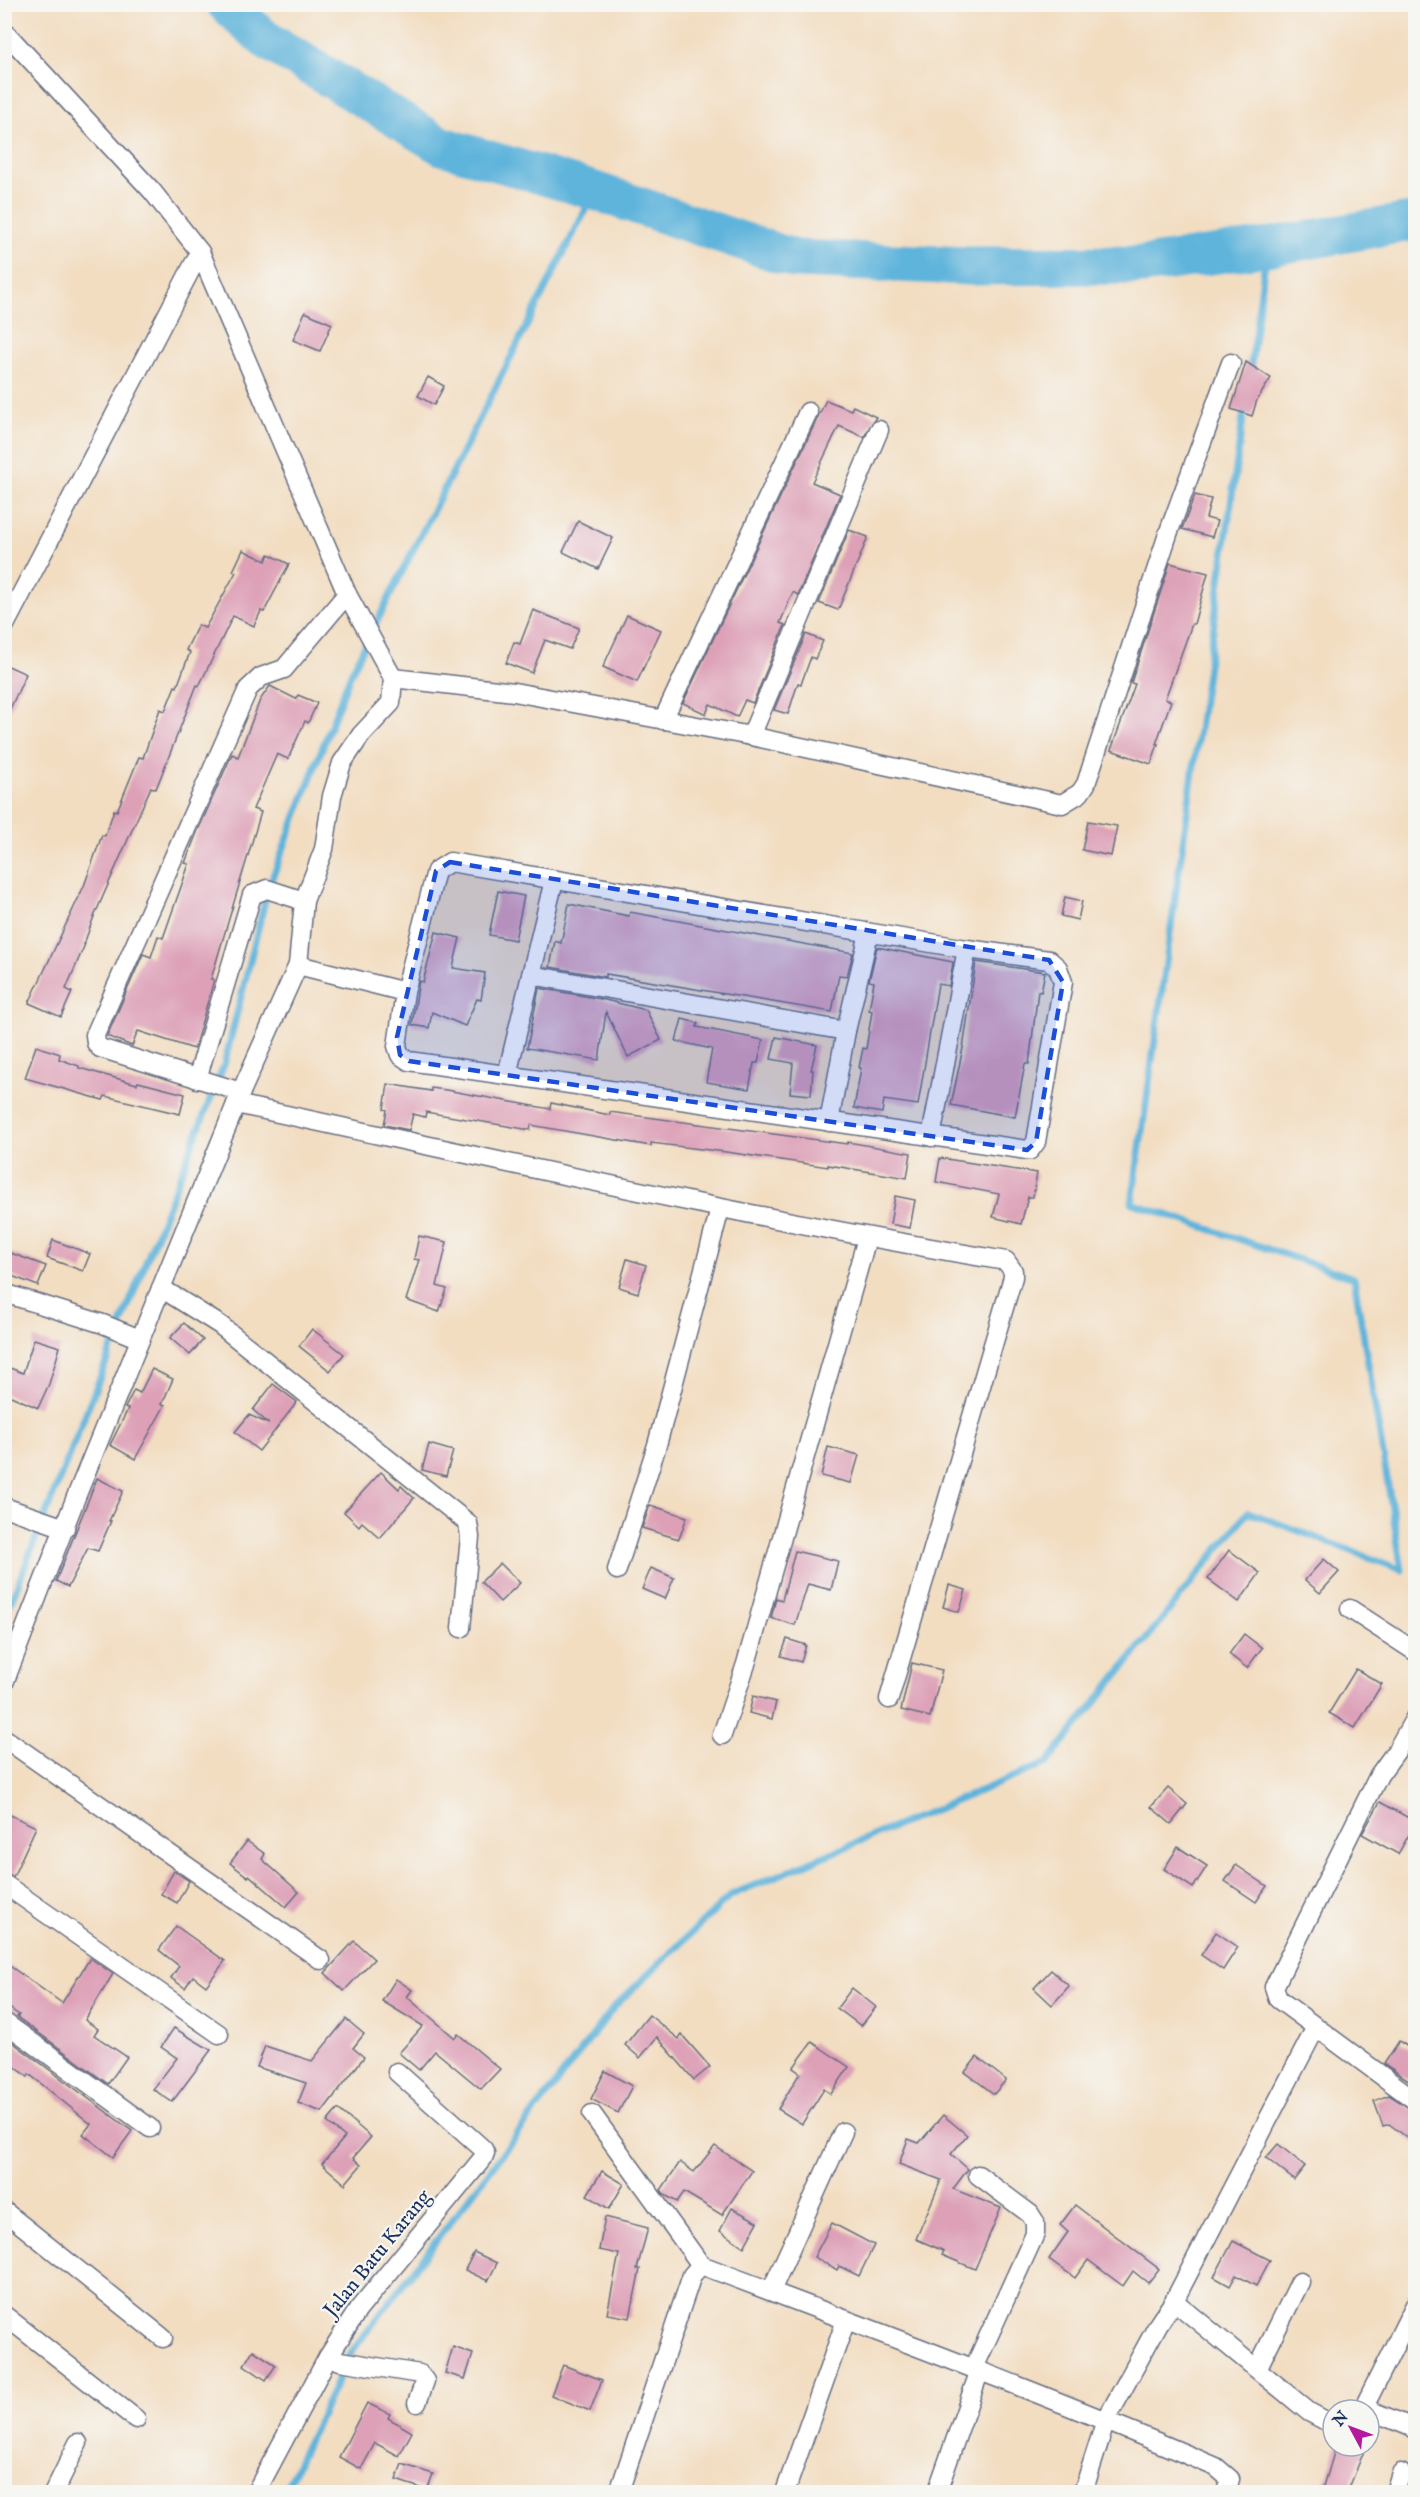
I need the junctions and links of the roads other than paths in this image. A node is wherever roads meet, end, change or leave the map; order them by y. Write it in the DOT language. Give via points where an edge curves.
graph roads {
  1 [pos="4,31"];
  2 [pos="200,252"];
  3 [pos="1231,363"];
  4 [pos="808,412"];
  5 [pos="879,430"];
  6 [pos="347,594"];
  7 [pos="4,627"];
  8 [pos="393,678"];
  9 [pos="663,720"];
  10 [pos="751,736"];
  11 [pos="554,880"];
  12 [pos="297,899"];
  13 [pos="869,933"];
  14 [pos="967,949"];
  15 [pos="298,965"];
  16 [pos="531,975"];
  17 [pos="405,992"];
  18 [pos="846,1031"];
  19 [pos="507,1075"];
  20 [pos="201,1080"];
  21 [pos="234,1095"];
  22 [pos="829,1122"];
  23 [pos="932,1137"];
  24 [pos="720,1209"];
  25 [pos="867,1238"];
  26 [pos="161,1288"];
  27 [pos="4,1293"];
  28 [pos="133,1336"];
  29 [pos="12,1510"];
  30 [pos="65,1528"];
  31 [pos="617,1570"];
  32 [pos="1350,1609"];
  33 [pos="461,1628"];
  34 [pos="1416,1652"];
  35 [pos="4,1683"];
  36 [pos="889,1699"];
  37 [pos="1416,1716"];
  38 [pos="722,1735"];
  39 [pos="4,1738"];
  40 [pos="4,1884"];
  41 [pos="321,1960"];
  42 [pos="4,2022"];
  43 [pos="1316,2027"];
  44 [pos="219,2034"];
  45 [pos="397,2072"];
  46 [pos="1416,2101"];
  47 [pos="592,2114"];
  48 [pos="150,2128"];
  49 [pos="843,2132"];
  50 [pos="978,2175"];
  51 [pos="4,2211"];
  52 [pos="700,2265"];
  53 [pos="1300,2282"];
  54 [pos="771,2291"];
  55 [pos="1174,2301"];
  56 [pos="1416,2303"];
  57 [pos="4,2315"];
  58 [pos="846,2320"];
  59 [pos="163,2338"];
  60 [pos="334,2359"];
  61 [pos="977,2369"];
  62 [pos="1257,2369"];
  63 [pos="1370,2398"];
  64 [pos="417,2403"];
  65 [pos="1381,2415"];
  66 [pos="1321,2418"];
  67 [pos="136,2419"];
  68 [pos="1106,2420"];
  69 [pos="1416,2429"];
  70 [pos="78,2443"];
  71 [pos="1401,2473"];
  72 [pos="54,2493"];
  73 [pos="256,2493"];
  74 [pos="619,2493"];
  75 [pos="785,2493"];
  76 [pos="937,2493"];
  77 [pos="1083,2493"];
  78 [pos="1226,2493"];
  79 [pos="1395,2493"];
  1 -- 2 [label="street" via="152,191"];
  2 -- 6 [label="street"];
  2 -- 7 [label="street"];
  3 -- 10 [label="street" via="1168,534 1086,784 1071,800 1051,803"];
  4 -- 9 [label="street"];
  5 -- 10 [label="street"];
  6 -- 8 [label="street"];
  6 -- 20 [label="street" via="284,669 261,677 248,689 95,1035 100,1048"];
  8 -- 9 [label="street" via="514,692"];
  8 -- 12 [label="street" via="391,703 342,763 332,796 324,849"];
  9 -- 10 [label="street"];
  11 -- 13 [label="street"];
  11 -- 16 [label="street"];
  11 -- 17 [label="street" via="450,862 440,867"];
  12 -- 15 [label="street"];
  12 -- 20 [label="street" via="267,889 250,898"];
  13 -- 14 [label="street"];
  13 -- 18 [label="street"];
  14 -- 23 [label="street"];
  14 -- 23 [label="street" via="1049,960 1058,968 1063,982 1036,1142 1027,1150"];
  15 -- 17 [label="street"];
  15 -- 21 [label="street"];
  16 -- 18 [label="street"];
  16 -- 19 [label="street"];
  17 -- 19 [label="street" via="397,1037 400,1055 409,1061"];
  18 -- 22 [label="street"];
  19 -- 22 [label="street"];
  20 -- 21 [label="street"];
  21 -- 24 [label="street"];
  21 -- 26 [label="street"];
  22 -- 23 [label="street"];
  24 -- 25 [label="street"];
  24 -- 31 [label="street" via="657,1445"];
  25 -- 36 [label="street" via="1006,1261 1013,1271"];
  25 -- 38 [label="street" via="746,1664"];
  26 -- 28 [label="street"];
  26 -- 33 [label="street" via="220,1325 468,1523"];
  27 -- 28 [label="street"];
  28 -- 30 [label="street"];
  29 -- 30 [label="street"];
  30 -- 35 [label="street"];
  32 -- 34 [label="street"];
  37 -- 43 [label="street" via="1379,1775 1274,1987 1278,1999"];
  39 -- 41 [label="street"];
  40 -- 44 [label="street"];
  42 -- 48 [label="street"];
  43 -- 46 [label="street"];
  43 -- 55 [label="street"];
  45 -- 60 [label="street, Jalan Batu Karang" via="485,2153 358,2310"];
  47 -- 52 [label="street"];
  49 -- 54 [label="street"];
  50 -- 61 [label="street" via="1030,2214 1035,2234"];
  51 -- 59 [label="street"];
  52 -- 54 [label="street"];
  52 -- 74 [label="street" via="692,2275"];
  53 -- 62 [label="street"];
  54 -- 58 [label="street"];
  55 -- 62 [label="street"];
  55 -- 68 [label="street"];
  56 -- 63 [label="street"];
  57 -- 67 [label="street"];
  58 -- 61 [label="street"];
  58 -- 75 [label="street"];
  60 -- 64 [label="street" via="424,2376"];
  60 -- 73 [label="street, Jalan Batu Karang"];
  61 -- 68 [label="street"];
  61 -- 76 [label="street"];
  62 -- 66 [label="street"];
  65 -- 69 [label="street"];
  68 -- 77 [label="street"];
  68 -- 78 [label="street" via="1225,2472 1230,2479"];
  70 -- 72 [label="street"];
  71 -- 79 [label="street"];
}
